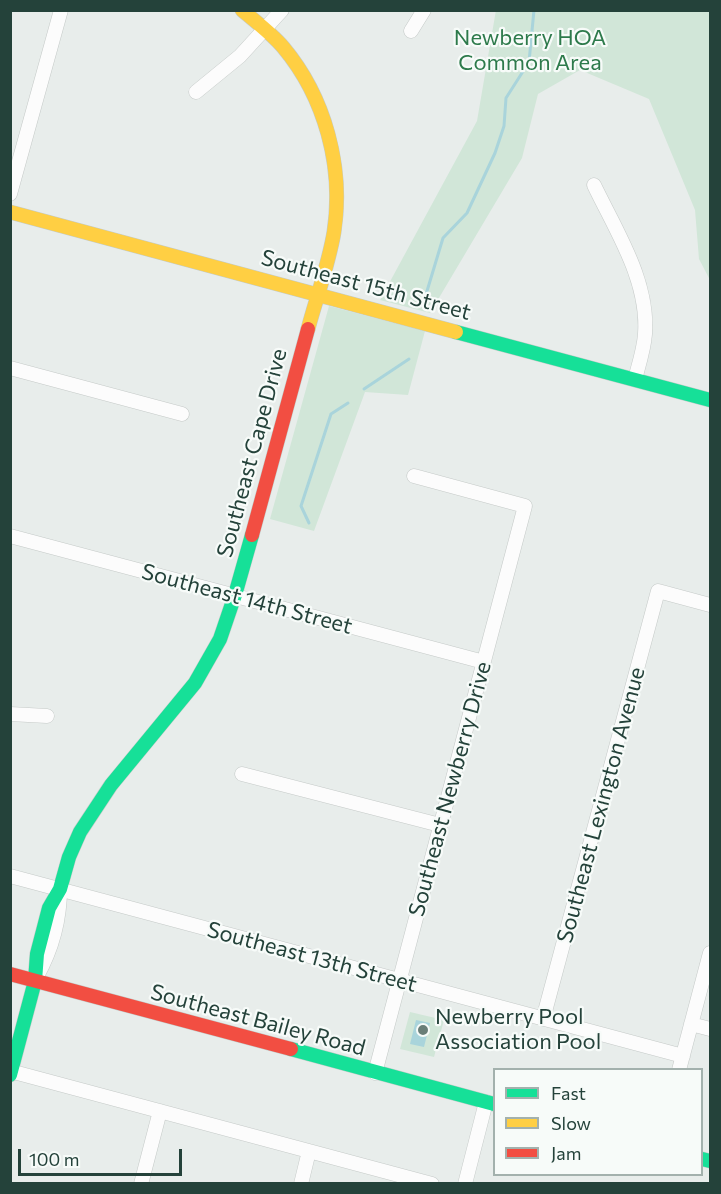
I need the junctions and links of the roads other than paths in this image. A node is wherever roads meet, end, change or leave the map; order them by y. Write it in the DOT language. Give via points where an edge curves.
graph roads {
  1 [pos="61,10"];
  2 [pos="242,10"];
  3 [pos="282,10"];
  4 [pos="424,10"];
  5 [pos="265,29"];
  6 [pos="411,31"];
  7 [pos="196,92"];
  8 [pos="594,185"];
  9 [pos="10,194"];
  10 [pos="10,212"];
  11 [pos="318,294"];
  12 [pos="10,368"];
  13 [pos="635,379"];
  14 [pos="711,400"];
  15 [pos="182,414"];
  16 [pos="414,476"];
  17 [pos="10,536"];
  18 [pos="235,596"];
  19 [pos="711,605"];
  20 [pos="484,662"];
  21 [pos="10,714"];
  22 [pos="47,716"];
  23 [pos="242,774"];
  24 [pos="440,825"];
  25 [pos="10,876"];
  26 [pos="60,890"];
  27 [pos="711,953"];
  28 [pos="10,974"];
  29 [pos="34,981"];
  30 [pos="399,981"];
  31 [pos="543,1019"];
  32 [pos="691,1024"];
  33 [pos="711,1029"];
  34 [pos="681,1063"];
  35 [pos="11,1072"];
  36 [pos="375,1073"];
  37 [pos="490,1103"];
  38 [pos="160,1111"];
  39 [pos="309,1151"];
  40 [pos="141,1184"];
  41 [pos="301,1184"];
  42 [pos="432,1184"];
  43 [pos="465,1184"];
  1 -- 9 [label="street"];
  2 -- 5 [label="street, Southeast Cape Drive"];
  3 -- 5 [label="street"];
  4 -- 6 [label="street"];
  5 -- 7 [label="street" via="240,56"];
  5 -- 11 [label="street, Southeast Cape Drive" via="284,48 305,80 321,112 330,143 337,210"];
  8 -- 13 [label="street" via="631,262 643,303 645,333"];
  10 -- 11 [label="street, Southeast 15th Street"];
  11 -- 13 [label="street, Southeast 15th Street"];
  11 -- 18 [label="street, Southeast Cape Drive"];
  12 -- 15 [label="street"];
  13 -- 14 [label="street, Southeast 15th Street"];
  16 -- 20 [label="street, Southeast Newberry Drive" via="525,506"];
  17 -- 18 [label="street, Southeast 14th Street"];
  18 -- 20 [label="street, Southeast 14th Street"];
  18 -- 26 [label="street, Southeast Cape Drive" via="220,639 195,683 111,785 80,832"];
  19 -- 31 [label="street, Southeast Lexington Avenue" via="658,591"];
  20 -- 24 [label="street, Southeast Newberry Drive"];
  21 -- 22 [label="street"];
  23 -- 24 [label="street"];
  24 -- 30 [label="street, Southeast Newberry Drive"];
  25 -- 26 [label="street, Southeast 13th Street"];
  26 -- 29 [label="street, Southeast Cape Drive" via="49,908"];
  26 -- 30 [label="street, Southeast 13th Street"];
  27 -- 32 [label="street"];
  28 -- 29 [label="street, Southeast Bailey Road"];
  29 -- 35 [label="street, Southeast Cape Drive"];
  29 -- 36 [label="street, Southeast Bailey Road"];
  30 -- 31 [label="street, Southeast 13th Street"];
  30 -- 36 [label="street, Southeast Newberry Drive"];
  31 -- 34 [label="street, Southeast 13th Street"];
  32 -- 33 [label="street"];
  32 -- 34 [label="street"];
  35 -- 38 [label="street"];
  36 -- 37 [label="street, Southeast Bailey Road"];
  37 -- 43 [label="street"];
  38 -- 39 [label="street"];
  38 -- 40 [label="street"];
  39 -- 41 [label="street"];
  39 -- 42 [label="street"];
}
